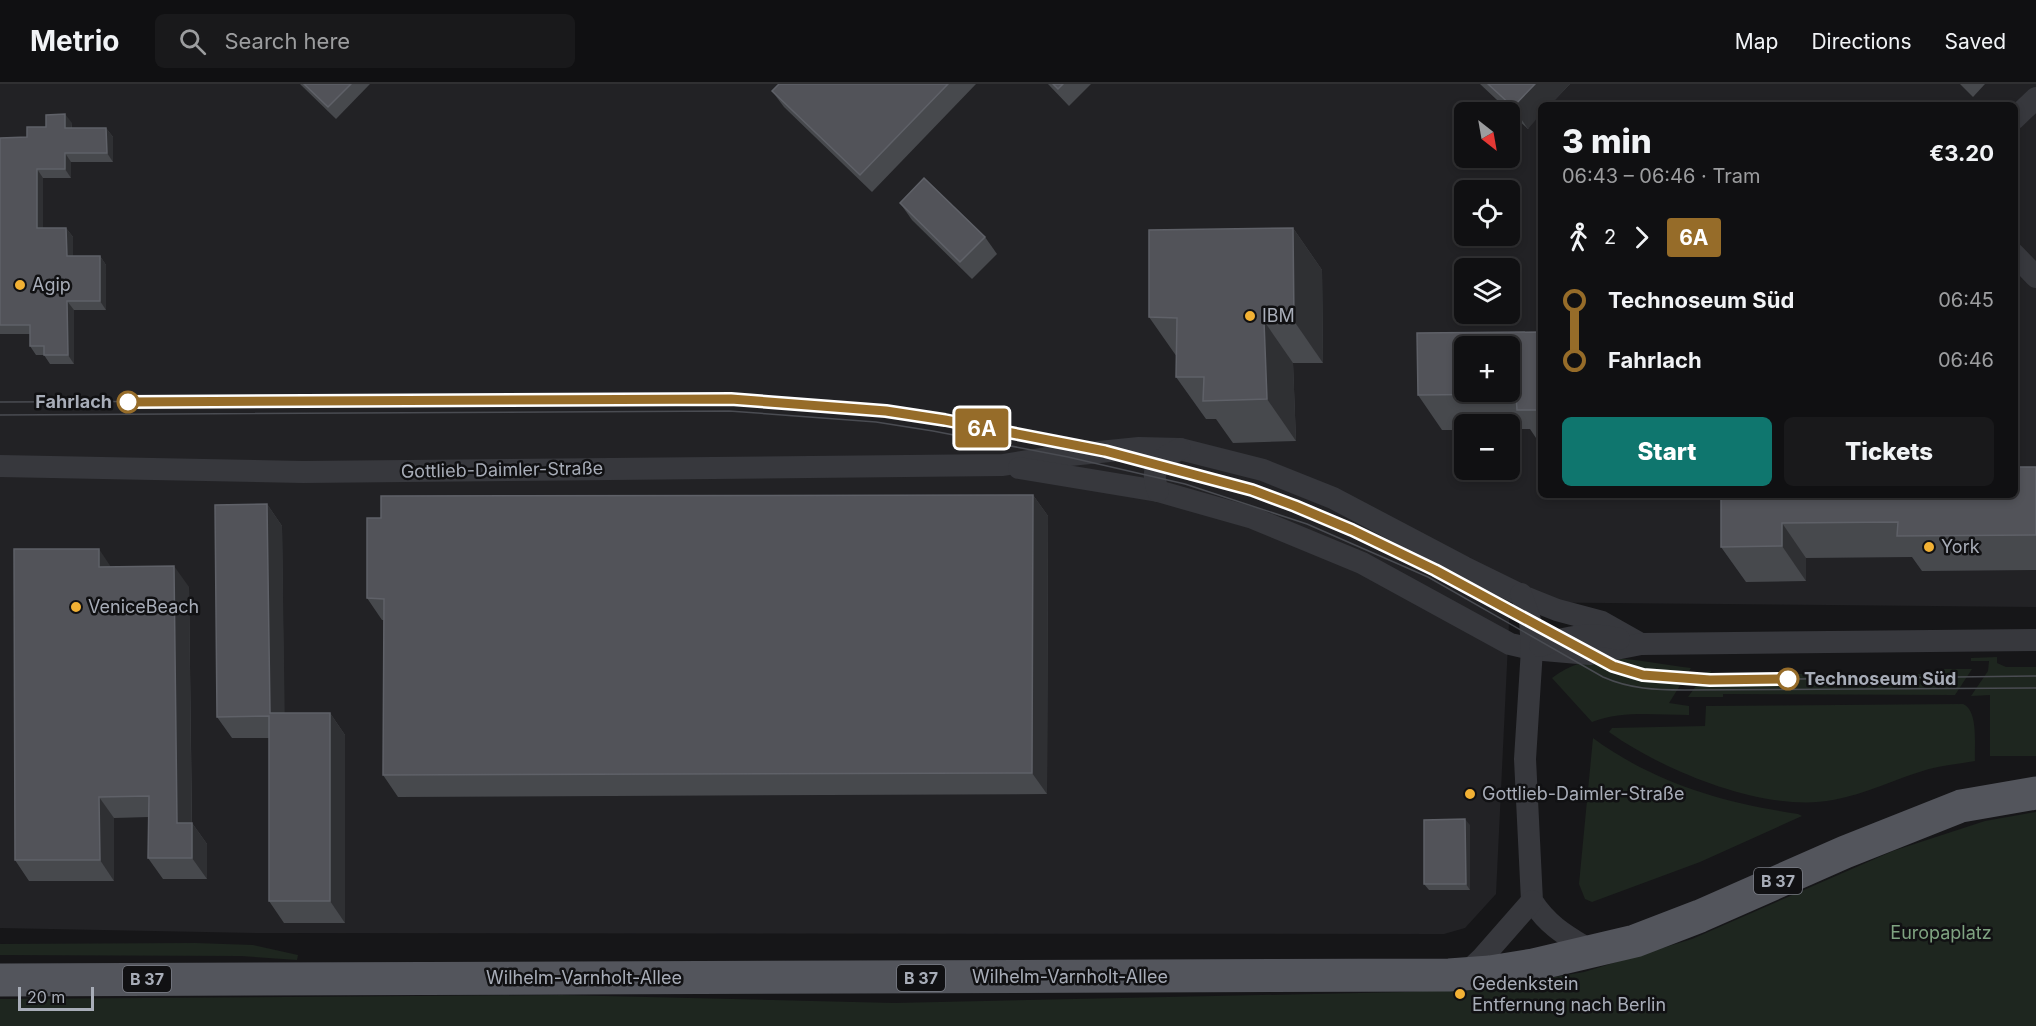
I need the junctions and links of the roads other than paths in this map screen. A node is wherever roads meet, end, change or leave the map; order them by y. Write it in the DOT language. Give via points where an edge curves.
graph roads {
  1 [pos="2036,98"];
  2 [pos="2018,115"];
  3 [pos="2018,258"];
  4 [pos="2036,276"];
  5 [pos="1180,448"];
  6 [pos="1003,465"];
  7 [pos="0,466"];
  8 [pos="1158,491"];
  9 [pos="1521,594"];
  10 [pos="2036,640"];
  11 [pos="1641,644"];
  12 [pos="1532,649"];
  13 [pos="2036,793"];
  14 [pos="1532,901"];
  15 [pos="1593,952"];
  16 [pos="1465,974"];
  17 [pos="0,980"];
  1 -- 2 [label="street"];
  3 -- 4 [label="street"];
  5 -- 6 [label="street, Gottlieb-Daimler-Straße" via="1138,448"];
  5 -- 8 [label="street" via="1156,465 1153,476"];
  5 -- 9 [label="street, Gottlieb-Daimler-Straße" via="1263,470 1332,498"];
  6 -- 7 [label="street, Gottlieb-Daimler-Straße" via="303,472"];
  6 -- 8 [label="street, Gottlieb-Daimler-Straße"];
  8 -- 12 [label="street, Gottlieb-Daimler-Straße" via="1253,518 1305,538 1362,563 1510,644"];
  9 -- 11 [label="street, Gottlieb-Daimler-Straße" via="1557,610 1602,622"];
  9 -- 12 [label="street" via="1530,620"];
  10 -- 11 [label="street, Gottlieb-Daimler-Straße"];
  11 -- 12 [label="street, Gottlieb-Daimler-Straße" via="1590,654"];
  12 -- 14 [label="street" via="1525,759"];
  13 -- 15 [label="main road, Wilhelm-Varnholt-Allee / B 37" via="1961,807 1845,852 1700,916"];
  14 -- 15 [label="street" via="1543,918"];
  14 -- 16 [label="street"];
  15 -- 16 [label="main road, Wilhelm-Varnholt-Allee / B 37"];
  16 -- 17 [label="main road, Wilhelm-Varnholt-Allee / B 37"];
}
